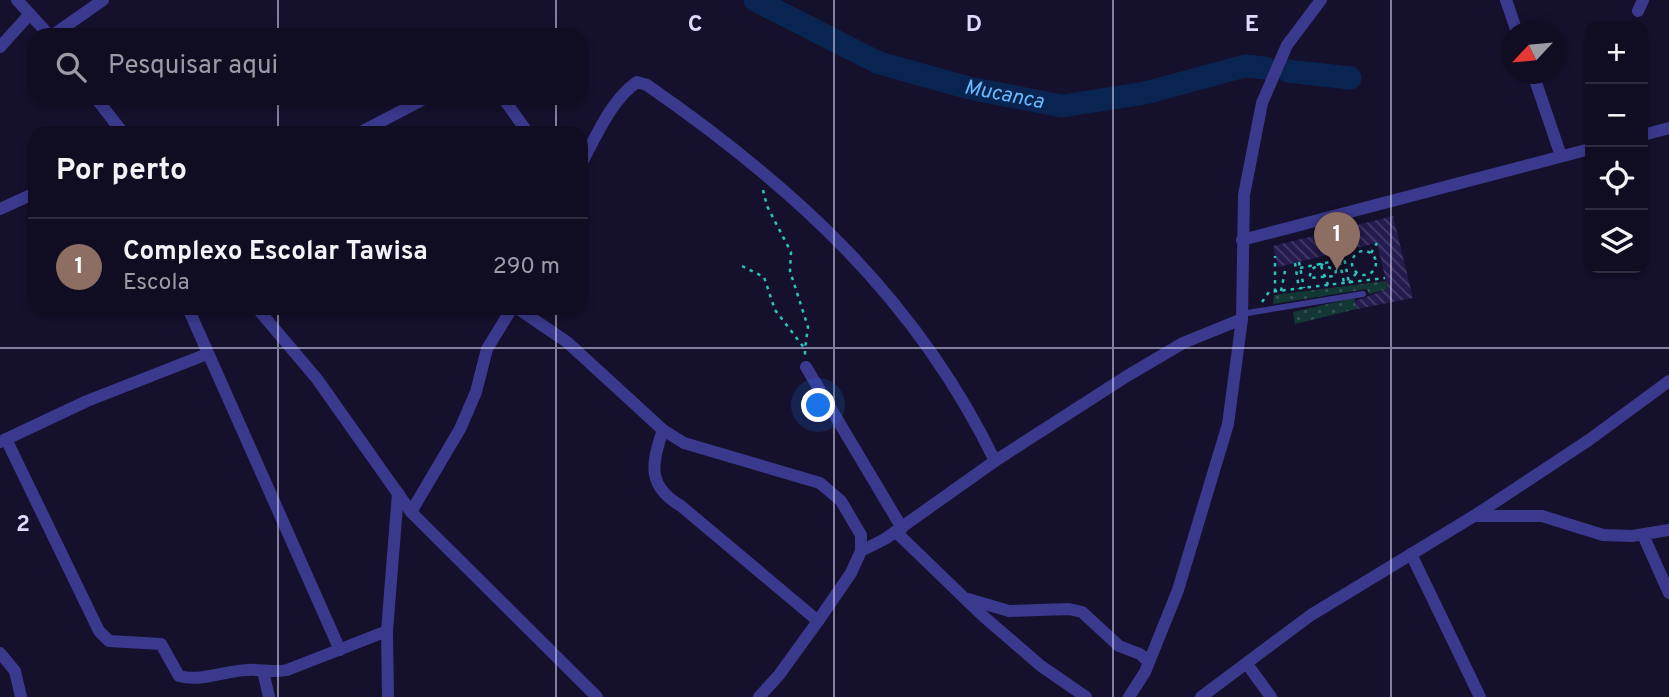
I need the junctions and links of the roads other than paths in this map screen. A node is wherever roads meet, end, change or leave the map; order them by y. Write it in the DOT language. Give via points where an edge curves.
graph roads {
  1 [pos="17,0"];
  2 [pos="103,0"];
  3 [pos="1321,0"];
  4 [pos="1506,0"];
  5 [pos="30,14"];
  6 [pos="1513,21"];
  7 [pos="44,28"];
  8 [pos="61,28"];
  9 [pos="0,47"];
  10 [pos="1536,84"];
  11 [pos="101,105"];
  12 [pos="413,105"];
  13 [pos="508,105"];
  14 [pos="118,126"];
  15 [pos="372,126"];
  16 [pos="523,126"];
  17 [pos="1669,128"];
  18 [pos="1648,134"];
  19 [pos="1585,150"];
  20 [pos="588,151"];
  21 [pos="1561,156"];
  22 [pos="28,196"];
  23 [pos="0,209"];
  24 [pos="1242,240"];
  25 [pos="1363,293"];
  26 [pos="191,315"];
  27 [pos="263,315"];
  28 [pos="510,315"];
  29 [pos="526,315"];
  30 [pos="1245,315"];
  31 [pos="207,354"];
  32 [pos="806,367"];
  33 [pos="1669,381"];
  34 [pos="663,429"];
  35 [pos="3,441"];
  36 [pos="995,461"];
  37 [pos="398,493"];
  38 [pos="411,512"];
  39 [pos="1474,516"];
  40 [pos="899,530"];
  41 [pos="1669,530"];
  42 [pos="1643,535"];
  43 [pos="861,551"];
  44 [pos="1411,554"];
  45 [pos="1669,593"];
  46 [pos="965,598"];
  47 [pos="818,621"];
  48 [pos="387,631"];
  49 [pos="340,650"];
  50 [pos="0,653"];
  51 [pos="1149,662"];
  52 [pos="1247,664"];
  53 [pos="263,671"];
  54 [pos="22,697"];
  55 [pos="269,697"];
  56 [pos="388,697"];
  57 [pos="597,697"];
  58 [pos="759,697"];
  59 [pos="1086,697"];
  60 [pos="1129,697"];
  61 [pos="1201,697"];
  62 [pos="1270,697"];
  63 [pos="1480,697"];
  1 -- 5 [label="street"];
  2 -- 8 [label="street"];
  3 -- 24 [label="street" via="1287,45 1262,103 1244,195"];
  4 -- 6 [label="street"];
  5 -- 7 [label="street"];
  5 -- 9 [label="street"];
  10 -- 21 [label="street"];
  11 -- 14 [label="street"];
  12 -- 15 [label="street"];
  13 -- 16 [label="street"];
  17 -- 18 [label="street"];
  19 -- 21 [label="street"];
  20 -- 36 [label="street" via="627,89 637,82 707,126 825,226 880,285 968,405"];
  21 -- 24 [label="street"];
  22 -- 23 [label="street"];
  24 -- 30 [label="street"];
  25 -- 30 [label="lane"];
  26 -- 31 [label="street"];
  27 -- 37 [label="street" via="317,379"];
  28 -- 38 [label="street" via="487,349 460,429"];
  29 -- 34 [label="street" via="567,342"];
  30 -- 36 [label="street" via="1183,343"];
  30 -- 51 [label="street" via="1228,424 1178,590"];
  31 -- 35 [label="street" via="87,401"];
  31 -- 49 [label="street"];
  32 -- 40 [label="street"];
  33 -- 39 [label="street"];
  34 -- 43 [label="street" via="684,443 722,457 820,483 841,501 861,535"];
  34 -- 47 [label="street" via="654,478 663,496 681,506"];
  35 -- 53 [label="street" via="99,631 109,641 160,644 179,676 188,679"];
  36 -- 40 [label="street"];
  37 -- 38 [label="street"];
  37 -- 48 [label="street"];
  38 -- 57 [label="street"];
  39 -- 42 [label="street" via="1542,516 1604,535"];
  39 -- 44 [label="street"];
  40 -- 43 [label="street"];
  40 -- 46 [label="street"];
  41 -- 42 [label="street"];
  42 -- 45 [label="street"];
  43 -- 47 [label="street"];
  44 -- 52 [label="street" via="1311,615"];
  44 -- 63 [label="street"];
  46 -- 51 [label="street" via="1009,611 1082,612 1119,646"];
  46 -- 59 [label="street" via="1041,666"];
  47 -- 58 [label="street"];
  48 -- 49 [label="street"];
  48 -- 56 [label="street"];
  49 -- 53 [label="street" via="287,670"];
  50 -- 54 [label="street" via="15,671"];
  51 -- 60 [label="street"];
  52 -- 61 [label="street"];
  52 -- 62 [label="street"];
  53 -- 55 [label="street"];
}
